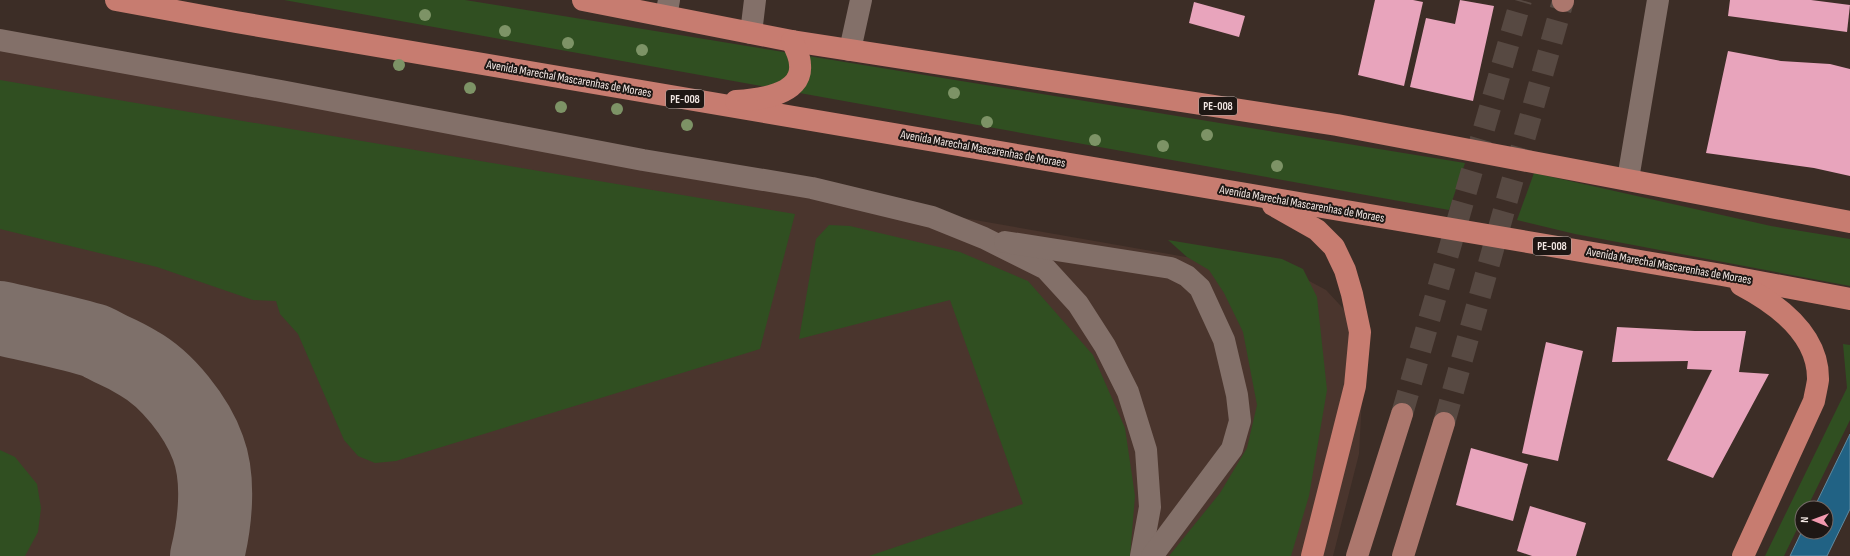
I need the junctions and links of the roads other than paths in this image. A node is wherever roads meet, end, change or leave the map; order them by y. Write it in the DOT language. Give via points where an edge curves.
graph roads {
  1 [pos="116,0"];
  2 [pos="583,0"];
  3 [pos="755,0"];
  4 [pos="861,0"];
  5 [pos="1658,0"];
  6 [pos="667,8"];
  7 [pos="751,33"];
  8 [pos="0,40"];
  9 [pos="792,41"];
  10 [pos="850,50"];
  11 [pos="708,103"];
  12 [pos="1628,179"];
  13 [pos="1254,195"];
  14 [pos="1847,220"];
  15 [pos="984,238"];
  16 [pos="1722,275"];
  17 [pos="1850,299"];
  18 [pos="1402,414"];
  19 [pos="1444,423"];
  20 [pos="1141,556"];
  21 [pos="1152,556"];
  22 [pos="1312,556"];
  23 [pos="1357,556"];
  24 [pos="1403,556"];
  25 [pos="1743,556"];
  1 -- 11 [label="highway, Avenida Marechal Mascarenhas de Moraes / PE-008"];
  2 -- 6 [label="highway, PE-008"];
  3 -- 7 [label="lane"];
  4 -- 10 [label="lane"];
  5 -- 12 [label="lane"];
  6 -- 7 [label="highway, PE-008"];
  7 -- 9 [label="highway, PE-008"];
  8 -- 15 [label="lane" via="643,160 812,188 932,217"];
  9 -- 10 [label="highway, PE-008"];
  9 -- 11 [label="highway" via="801,67 798,78 789,88 773,95 747,100"];
  10 -- 12 [label="highway, PE-008" via="1337,125"];
  11 -- 13 [label="highway, Avenida Marechal Mascarenhas de Moraes / PE-008"];
  12 -- 14 [label="highway, PE-008"];
  13 -- 16 [label="highway, Avenida Marechal Mascarenhas de Moraes / PE-008"];
  13 -- 22 [label="highway" via="1311,226 1334,247 1345,270 1360,332 1355,386"];
  15 -- 20 [label="lane" via="1046,270 1078,304 1105,346 1128,392 1146,450 1150,507"];
  15 -- 21 [label="lane" via="1171,268 1187,276 1200,288 1224,340 1237,395 1240,421 1232,450"];
  16 -- 17 [label="highway, Avenida Marechal Mascarenhas de Moraes / PE-008"];
  16 -- 25 [label="highway" via="1765,298 1789,317 1804,336 1814,358 1818,380 1814,401"];
  18 -- 23 [label="main road"];
  19 -- 24 [label="main road"];
}
